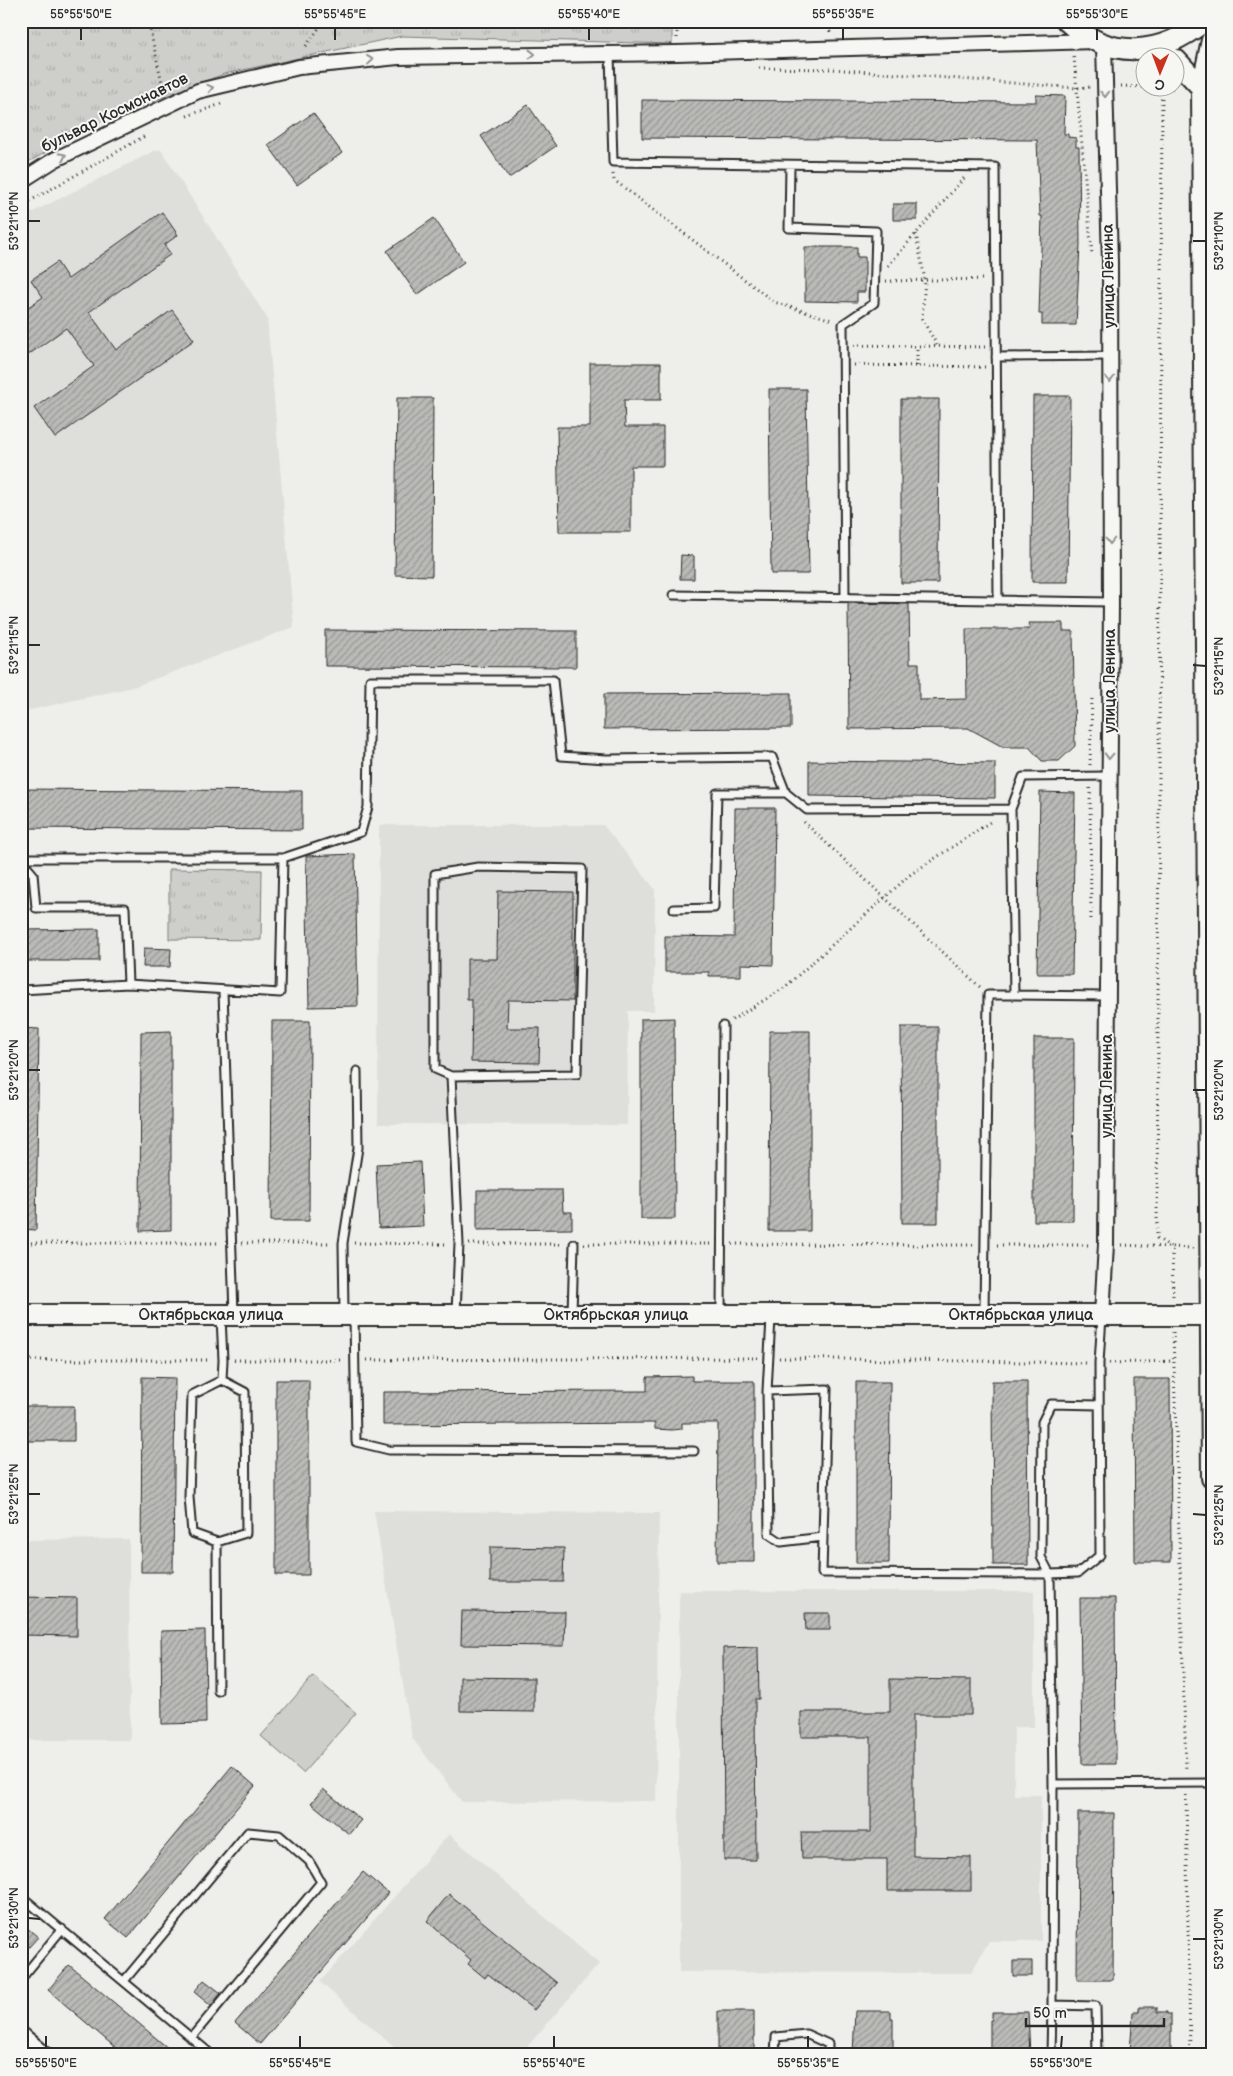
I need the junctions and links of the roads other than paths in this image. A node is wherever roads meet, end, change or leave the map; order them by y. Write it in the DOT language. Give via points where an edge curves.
graph roads {
  1 [pos="1067,21"];
  2 [pos="1204,21"];
  3 [pos="1212,40"];
  4 [pos="1100,43"];
  5 [pos="1171,48"];
  6 [pos="1136,50"];
  7 [pos="610,53"];
  8 [pos="1186,71"];
  9 [pos="1202,88"];
  10 [pos="790,165"];
  11 [pos="21,181"];
  12 [pos="1110,356"];
  13 [pos="996,357"];
  14 [pos="1208,360"];
  15 [pos="673,595"];
  16 [pos="845,597"];
  17 [pos="998,600"];
  18 [pos="1110,602"];
  19 [pos="1109,776"];
  20 [pos="786,792"];
  21 [pos="1011,809"];
  22 [pos="283,858"];
  23 [pos="21,859"];
  24 [pos="674,909"];
  25 [pos="128,984"];
  26 [pos="21,990"];
  27 [pos="223,991"];
  28 [pos="1014,995"];
  29 [pos="1108,996"];
  30 [pos="723,1026"];
  31 [pos="356,1070"];
  32 [pos="451,1076"];
  33 [pos="574,1244"];
  34 [pos="1211,1248"];
  35 [pos="21,1315"];
  36 [pos="228,1315"];
  37 [pos="349,1315"];
  38 [pos="456,1315"];
  39 [pos="572,1315"];
  40 [pos="721,1315"];
  41 [pos="771,1315"];
  42 [pos="984,1315"];
  43 [pos="1211,1315"];
  44 [pos="1102,1316"];
  45 [pos="222,1380"];
  46 [pos="767,1391"];
  47 [pos="1099,1405"];
  48 [pos="694,1451"];
  49 [pos="1212,1478"];
  50 [pos="823,1537"];
  51 [pos="217,1542"];
  52 [pos="1050,1574"];
  53 [pos="218,1691"];
  54 [pos="1212,1783"];
  55 [pos="1053,1784"];
  56 [pos="21,1896"];
  57 [pos="62,1929"];
  58 [pos="21,1979"];
  59 [pos="124,1981"];
  60 [pos="1052,2005"];
  61 [pos="21,2034"];
  62 [pos="191,2038"];
  63 [pos="46,2055"];
  64 [pos="212,2055"];
  65 [pos="775,2055"];
  66 [pos="828,2055"];
  67 [pos="1051,2055"];
  68 [pos="1097,2055"];
  1 -- 4 [label="street"];
  2 -- 5 [label="street"];
  3 -- 9 [label="street"];
  4 -- 6 [label="street"];
  4 -- 7 [label="street, бульвар Космонавтов"];
  4 -- 12 [label="street, улица Ленина, one-way"];
  7 -- 10 [label="lane" via="613,162"];
  11 -- 7 [label="street, бульвар Космонавтов, one-way" via="54,160 198,91 298,67 398,57"];
  8 -- 9 [label="street"];
  9 -- 14 [label="street"];
  10 -- 13 [label="lane" via="995,167"];
  10 -- 16 [label="lane" via="789,228 876,231 874,303 843,324"];
  12 -- 13 [label="lane"];
  12 -- 18 [label="street, улица Ленина, one-way"];
  13 -- 17 [label="lane"];
  14 -- 34 [label="street"];
  15 -- 16 [label="lane"];
  16 -- 17 [label="lane"];
  17 -- 18 [label="lane"];
  18 -- 19 [label="street, улица Ленина, one-way"];
  19 -- 21 [label="lane" via="1023,776"];
  19 -- 29 [label="street, улица Ленина"];
  20 -- 21 [label="lane" via="807,810"];
  20 -- 22 [label="lane" via="772,757 561,756 553,680 370,680 368,807 361,832"];
  20 -- 24 [label="lane" via="717,794 714,908"];
  21 -- 28 [label="lane"];
  22 -- 23 [label="lane"];
  22 -- 27 [label="lane" via="280,993"];
  23 -- 25 [label="lane" via="33,874 36,908 125,908"];
  25 -- 26 [label="lane"];
  25 -- 27 [label="lane"];
  27 -- 36 [label="lane" via="231,1243"];
  28 -- 29 [label="lane"];
  28 -- 42 [label="lane" via="988,995"];
  29 -- 44 [label="street, улица Ленина" via="1106,1244"];
  30 -- 40 [label="lane"];
  31 -- 37 [label="lane" via="358,1148 342,1243"];
  32 -- 32 [label="lane" via="435,1069 435,874 478,867 582,869 577,1074"];
  32 -- 38 [label="lane" via="459,1244"];
  33 -- 39 [label="lane"];
  34 -- 43 [label="street"];
  35 -- 36 [label="street, Октябрьская улица"];
  36 -- 37 [label="street, Октябрьская улица"];
  36 -- 45 [label="lane"];
  37 -- 38 [label="street, Октябрьская улица"];
  37 -- 48 [label="lane" via="355,1360 356,1442 389,1450"];
  38 -- 39 [label="street, Октябрьская улица"];
  39 -- 40 [label="street, Октябрьская улица"];
  40 -- 41 [label="street, Октябрьская улица"];
  41 -- 42 [label="street, Октябрьская улица"];
  41 -- 46 [label="lane"];
  42 -- 44 [label="street, Октябрьская улица"];
  43 -- 44 [label="street, Октябрьская улица"];
  43 -- 49 [label="street"];
  44 -- 47 [label="lane"];
  45 -- 51 [label="lane" via="245,1392 246,1533"];
  45 -- 51 [label="lane" via="192,1395 189,1497 192,1533"];
  46 -- 50 [label="lane" via="769,1534 781,1542"];
  46 -- 50 [label="lane" via="827,1389"];
  47 -- 52 [label="lane" via="1100,1555 1078,1573"];
  47 -- 52 [label="lane" via="1051,1404 1042,1422 1041,1557"];
  50 -- 52 [label="lane" via="822,1573"];
  51 -- 53 [label="lane"];
  52 -- 55 [label="lane"];
  54 -- 55 [label="lane"];
  55 -- 60 [label="lane"];
  56 -- 57 [label="lane"];
  57 -- 58 [label="lane"];
  57 -- 59 [label="lane"];
  59 -- 62 [label="lane"];
  59 -- 62 [label="lane" via="248,1832 279,1835 308,1861 321,1882"];
  60 -- 67 [label="lane"];
  60 -- 68 [label="lane" via="1096,2006"];
  61 -- 63 [label="street"];
  62 -- 64 [label="lane"];
  65 -- 66 [label="lane" via="776,2037 806,2034 828,2044"];
}
